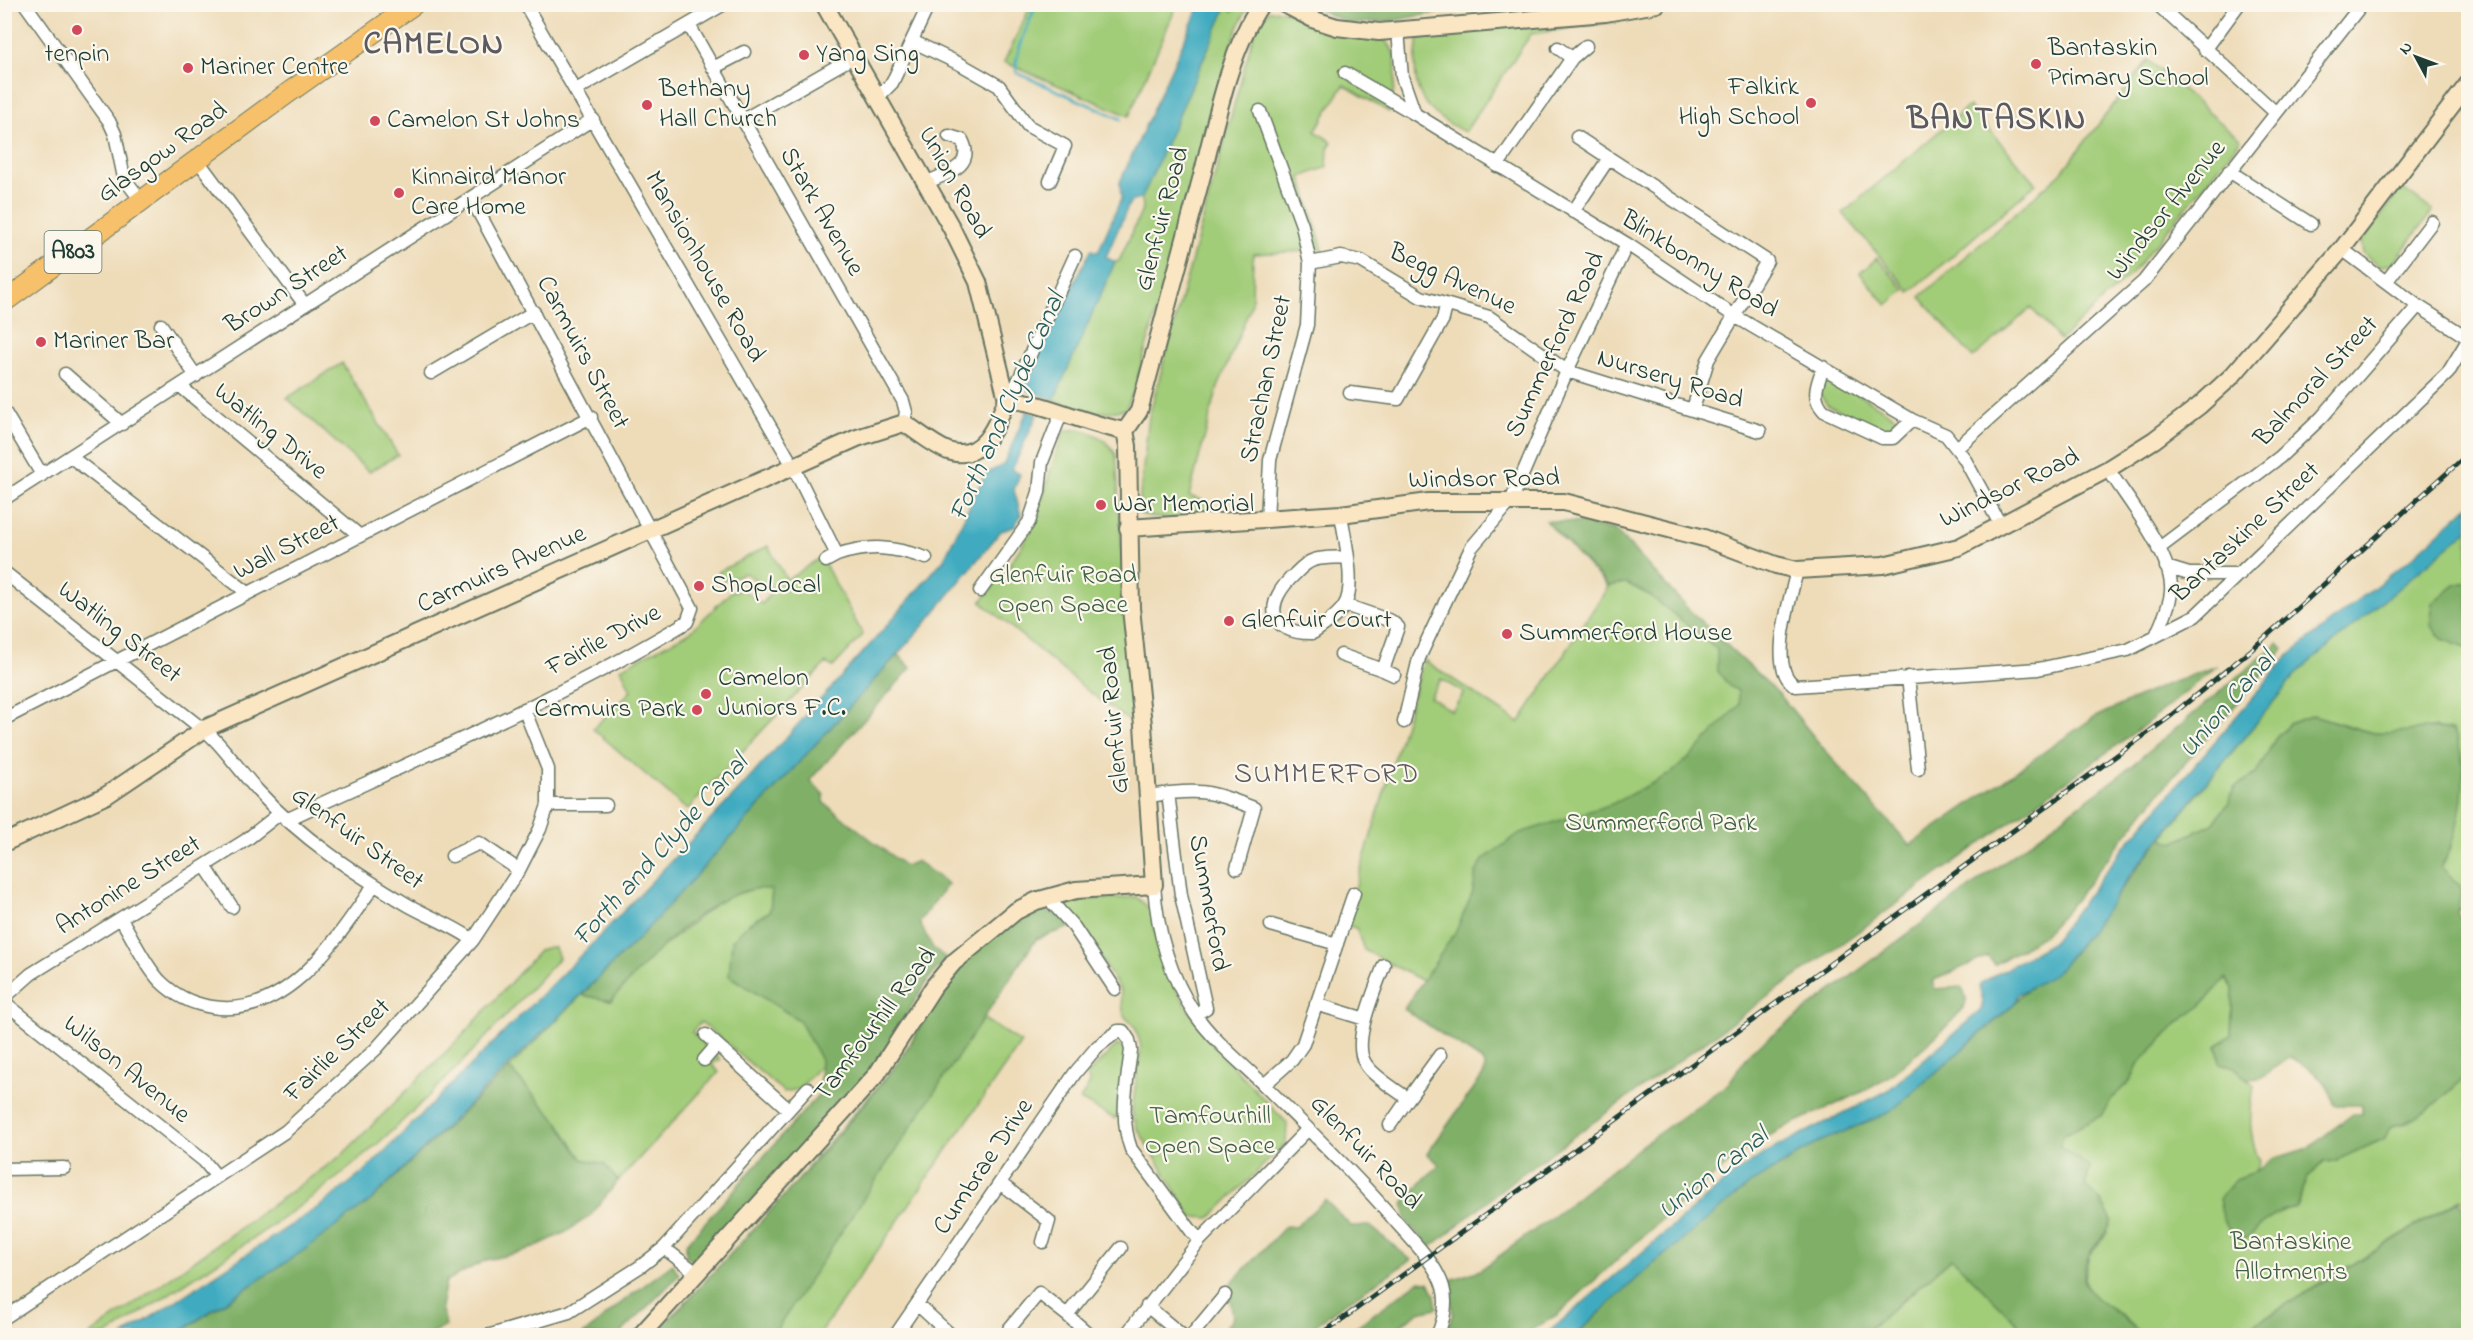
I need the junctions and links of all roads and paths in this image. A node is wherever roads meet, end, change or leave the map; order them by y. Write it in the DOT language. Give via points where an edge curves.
graph roads {
  1 [pos="25,4"];
  2 [pos="392,4"];
  3 [pos="414,4"];
  4 [pos="525,4"];
  5 [pos="724,4"];
  6 [pos="824,4"];
  7 [pos="928,4"];
  8 [pos="1262,4"];
  9 [pos="1284,4"];
  10 [pos="1657,4"];
  11 [pos="2157,4"];
  12 [pos="2239,4"];
  13 [pos="2362,4"];
  14 [pos="689,25"];
  15 [pos="383,27"];
  16 [pos="1398,31"];
  17 [pos="912,41"];
  18 [pos="1586,46"];
  19 [pos="1558,48"];
  20 [pos="2205,50"];
  21 [pos="744,52"];
  22 [pos="855,56"];
  23 [pos="1572,58"];
  24 [pos="713,68"];
  25 [pos="1345,73"];
  26 [pos="2469,84"];
  27 [pos="576,90"];
  28 [pos="878,97"];
  29 [pos="1260,111"];
  30 [pos="2276,112"];
  31 [pos="1415,114"];
  32 [pos="593,119"];
  33 [pos="743,120"];
  34 [pos="949,136"];
  35 [pos="1577,137"];
  36 [pos="1609,158"];
  37 [pos="199,162"];
  38 [pos="1497,166"];
  39 [pos="2229,171"];
  40 [pos="1050,181"];
  41 [pos="926,183"];
  42 [pos="471,198"];
  43 [pos="143,203"];
  44 [pos="1573,212"];
  45 [pos="2432,222"];
  46 [pos="2311,224"];
  47 [pos="1627,244"];
  48 [pos="2342,249"];
  49 [pos="1075,256"];
  50 [pos="1310,262"];
  51 [pos="2386,282"];
  52 [pos="4,302"];
  53 [pos="305,305"];
  54 [pos="1446,306"];
  55 [pos="2418,306"];
  56 [pos="534,312"];
  57 [pos="1733,315"];
  58 [pos="161,325"];
  59 [pos="2469,339"];
  60 [pos="1824,367"];
  61 [pos="1567,371"];
  62 [pos="431,373"];
  63 [pos="65,374"];
  64 [pos="196,376"];
  65 [pos="180,386"];
  66 [pos="1350,393"];
  67 [pos="1016,400"];
  68 [pos="1693,409"];
  69 [pos="4,411"];
  70 [pos="1055,412"];
  71 [pos="591,417"];
  72 [pos="1912,420"];
  73 [pos="904,423"];
  74 [pos="122,424"];
  75 [pos="1125,430"];
  76 [pos="1760,432"];
  77 [pos="1957,448"];
  78 [pos="71,457"];
  79 [pos="793,466"];
  80 [pos="2108,469"];
  81 [pos="42,475"];
  82 [pos="4,499"];
  83 [pos="1511,501"];
  84 [pos="1341,514"];
  85 [pos="1267,521"];
  86 [pos="2001,526"];
  87 [pos="1128,528"];
  88 [pos="652,531"];
  89 [pos="360,536"];
  90 [pos="2158,549"];
  91 [pos="837,555"];
  92 [pos="1347,557"];
  93 [pos="926,558"];
  94 [pos="826,561"];
  95 [pos="2166,567"];
  96 [pos="1797,570"];
  97 [pos="4,572"];
  98 [pos="2240,574"];
  99 [pos="980,591"];
  100 [pos="248,593"];
  101 [pos="1345,605"];
  102 [pos="2156,636"];
  103 [pos="1341,655"];
  104 [pos="118,660"];
  105 [pos="1908,677"];
  106 [pos="524,709"];
  107 [pos="4,719"];
  108 [pos="1404,722"];
  109 [pos="206,729"];
  110 [pos="1918,769"];
  111 [pos="1168,793"];
  112 [pos="1148,796"];
  113 [pos="548,805"];
  114 [pos="606,805"];
  115 [pos="283,817"];
  116 [pos="4,843"];
  117 [pos="452,856"];
  118 [pos="205,866"];
  119 [pos="1237,868"];
  120 [pos="519,870"];
  121 [pos="374,885"];
  122 [pos="1154,885"];
  123 [pos="1354,893"];
  124 [pos="1047,897"];
  125 [pos="232,907"];
  126 [pos="121,919"];
  127 [pos="1271,925"];
  128 [pos="473,940"];
  129 [pos="1337,944"];
  130 [pos="1384,965"];
  131 [pos="1115,989"];
  132 [pos="1316,1004"];
  133 [pos="6,1005"];
  134 [pos="1196,1014"];
  135 [pos="1365,1019"];
  136 [pos="706,1035"];
  137 [pos="717,1045"];
  138 [pos="1440,1055"];
  139 [pos="704,1060"];
  140 [pos="1264,1085"];
  141 [pos="808,1088"];
  142 [pos="1408,1099"];
  143 [pos="788,1109"];
  144 [pos="1390,1125"];
  145 [pos="1308,1130"];
  146 [pos="64,1168"];
  147 [pos="4,1169"];
  148 [pos="217,1177"];
  149 [pos="1000,1183"];
  150 [pos="1200,1240"];
  151 [pos="1044,1242"];
  152 [pos="664,1248"];
  153 [pos="1121,1248"];
  154 [pos="698,1274"];
  155 [pos="1225,1295"];
  156 [pos="917,1304"];
  157 [pos="1147,1305"];
  158 [pos="1067,1315"];
  159 [pos="4,1318"];
  160 [pos="487,1335"];
  161 [pos="640,1335"];
  162 [pos="895,1335"];
  163 [pos="952,1335"];
  164 [pos="1017,1335"];
  165 [pos="1091,1335"];
  166 [pos="1125,1335"];
  167 [pos="1184,1335"];
  168 [pos="1191,1335"];
  169 [pos="1437,1335"];
  1 -- 43 [label="street" via="109,121 124,178"];
  2 -- 15 [label="main road"];
  3 -- 15 [label="main road, Glasgow Road / A803"];
  4 -- 27 [label="street, Mansionhouse Road"];
  5 -- 14 [label="street"];
  6 -- 22 [label="street, Union Road"];
  7 -- 17 [label="street"];
  8 -- 75 [label="street, Glenfuir Road" via="1239,48 1139,411"];
  9 -- 16 [label="street" via="1337,27"];
  10 -- 16 [label="street" via="1605,13"];
  11 -- 20 [label="street"];
  12 -- 20 [label="street"];
  13 -- 30 [label="street, Windsor Avenue"];
  14 -- 24 [label="street, Stark Avenue"];
  14 -- 27 [label="street"];
  15 -- 37 [label="main road, Glasgow Road / A803"];
  16 -- 31 [label="street" via="1402,77"];
  17 -- 28 [label="street" via="892,83"];
  17 -- 40 [label="street" via="999,86 1028,126 1065,146"];
  18 -- 23 [label="street"];
  19 -- 23 [label="street"];
  20 -- 30 [label="street"];
  21 -- 24 [label="street"];
  22 -- 28 [label="street, Union Road"];
  22 -- 33 [label="street"];
  23 -- 38 [label="street"];
  24 -- 33 [label="street, Stark Avenue"];
  25 -- 31 [label="street, Blinkbonny Road"];
  26 -- 48 [label="street, Windsor Road"];
  27 -- 32 [label="street, Mansionhouse Road"];
  28 -- 41 [label="street, Union Road"];
  29 -- 50 [label="street, Strachan Street" via="1302,225"];
  30 -- 39 [label="street, Windsor Avenue"];
  31 -- 38 [label="street, Blinkbonny Road"];
  32 -- 42 [label="street, Brown Street"];
  32 -- 79 [label="street, Mansionhouse Road"];
  33 -- 73 [label="street, Stark Avenue" via="903,401"];
  34 -- 41 [label="street" via="962,140 966,158 960,166"];
  35 -- 36 [label="street"];
  36 -- 44 [label="street"];
  36 -- 57 [label="street" via="1767,261"];
  37 -- 43 [label="main road, Glasgow Road / A803"];
  37 -- 53 [label="street"];
  38 -- 44 [label="street, Blinkbonny Road"];
  39 -- 46 [label="street"];
  39 -- 77 [label="street, Windsor Avenue" via="2144,281"];
  41 -- 67 [label="street, Union Road" via="978,282"];
  42 -- 53 [label="street, Brown Street"];
  42 -- 56 [label="street, Carmuirs Street"];
  43 -- 52 [label="main road, Glasgow Road / A803"];
  44 -- 47 [label="street, Blinkbonny Road"];
  45 -- 51 [label="street"];
  47 -- 57 [label="street, Blinkbonny Road"];
  47 -- 61 [label="street, Summerford Road"];
  48 -- 51 [label="street"];
  48 -- 80 [label="street, Windsor Road" via="2232,376 2154,440"];
  49 -- 67 [label="street" via="1015,388"];
  50 -- 54 [label="street, Begg Avenue" via="1341,257 1361,261 1421,297"];
  50 -- 85 [label="street, Strachan Street" via="1307,325 1270,460"];
  51 -- 55 [label="street"];
  53 -- 64 [label="street, Brown Street"];
  54 -- 61 [label="street, Begg Avenue" via="1489,317"];
  54 -- 66 [label="street" via="1443,319 1398,399"];
  55 -- 59 [label="street"];
  55 -- 90 [label="street, Balmoral Street" via="2322,417 2280,458"];
  56 -- 62 [label="street"];
  56 -- 71 [label="street, Carmuirs Street"];
  57 -- 60 [label="street, Blinkbonny Road"];
  57 -- 68 [label="street" via="1707,360"];
  58 -- 64 [label="street"];
  59 -- 98 [label="street, Bantaskine Street" via="2448,373"];
  60 -- 72 [label="street, Blinkbonny Road"];
  60 -- 72 [label="street" via="1814,393 1824,411 1882,438 1893,438"];
  61 -- 68 [label="street, Nursery Road"];
  61 -- 83 [label="street, Summerford Road"];
  63 -- 74 [label="street"];
  64 -- 65 [label="street, Brown Street"];
  65 -- 74 [label="street, Brown Street"];
  65 -- 89 [label="street, Watling Drive"];
  67 -- 70 [label="street"];
  67 -- 73 [label="street" via="981,446 968,451 946,450"];
  68 -- 76 [label="street, Nursery Road"];
  69 -- 81 [label="street"];
  70 -- 75 [label="street"];
  70 -- 99 [label="street" via="1029,522"];
  71 -- 88 [label="street, Carmuirs Street"];
  71 -- 89 [label="street, Wall Street"];
  72 -- 77 [label="street, Blinkbonny Road" via="1946,435"];
  73 -- 79 [label="street, Carmuirs Avenue"];
  74 -- 78 [label="street, Brown Street"];
  75 -- 87 [label="street, Glenfuir Road"];
  77 -- 86 [label="street, Blinkbonny Road"];
  78 -- 81 [label="street, Brown Street"];
  78 -- 100 [label="street"];
  79 -- 88 [label="street, Carmuirs Avenue"];
  79 -- 91 [label="street, Mansionhouse Road"];
  80 -- 86 [label="street, Windsor Road"];
  80 -- 90 [label="street"];
  81 -- 82 [label="street, Brown Street"];
  83 -- 84 [label="street, Windsor Road" via="1429,502"];
  83 -- 96 [label="street, Windsor Road" via="1564,502 1704,538"];
  83 -- 108 [label="street, Summerford Road" via="1471,548 1419,658"];
  84 -- 85 [label="street, Windsor Road"];
  84 -- 92 [label="street"];
  85 -- 87 [label="street, Windsor Road"];
  86 -- 96 [label="street, Windsor Road" via="1959,547 1921,557 1883,565"];
  87 -- 112 [label="street, Glenfuir Road"];
  88 -- 106 [label="street, Fairlie Drive" via="692,608 687,622 635,654"];
  88 -- 109 [label="street, Carmuirs Avenue"];
  89 -- 100 [label="street, Wall Street"];
  90 -- 95 [label="street"];
  91 -- 93 [label="street" via="878,546"];
  91 -- 94 [label="street"];
  92 -- 101 [label="street" via="1350,589"];
  92 -- 101 [label="street" via="1314,560 1305,565 1275,598 1274,614 1281,626 1297,633 1313,633"];
  95 -- 98 [label="street" via="2189,574"];
  95 -- 102 [label="street" via="2171,591"];
  96 -- 105 [label="street, Bantaskine Street" via="1783,633 1781,668 1788,682 1796,686"];
  97 -- 104 [label="street, Watling Street"];
  98 -- 102 [label="street, Bantaskine Street" via="2195,616"];
  100 -- 104 [label="street, Wall Street"];
  101 -- 103 [label="street" via="1398,627 1388,673"];
  102 -- 105 [label="street, Bantaskine Street" via="2128,650 2038,669"];
  104 -- 107 [label="street, Wall Street"];
  104 -- 109 [label="street, Watling Street"];
  105 -- 110 [label="street"];
  106 -- 113 [label="street, Fairlie Street" via="548,769"];
  106 -- 115 [label="street, Fairlie Drive"];
  109 -- 115 [label="street, Glenfuir Street" via="232,764"];
  109 -- 116 [label="street, Carmuirs Avenue" via="107,795"];
  111 -- 112 [label="street, Summerford"];
  111 -- 119 [label="street, Summerford" via="1210,792 1254,808"];
  111 -- 134 [label="street, Summerford" via="1181,895 1206,1008"];
  112 -- 122 [label="street, Glenfuir Road"];
  113 -- 114 [label="street"];
  113 -- 120 [label="street, Fairlie Street"];
  115 -- 118 [label="street, Antonine Street"];
  115 -- 121 [label="street, Glenfuir Street"];
  117 -- 120 [label="street" via="479,843"];
  118 -- 125 [label="street"];
  118 -- 126 [label="street, Antonine Street"];
  120 -- 128 [label="street, Fairlie Street"];
  121 -- 126 [label="street" via="324,953 273,997 228,1010 198,1005 159,980"];
  121 -- 128 [label="street, Glenfuir Street"];
  122 -- 124 [label="street, Tamfourhill Road" via="1076,890"];
  122 -- 134 [label="street, Glenfuir Road" via="1163,946"];
  123 -- 129 [label="street"];
  124 -- 131 [label="street" via="1074,927"];
  124 -- 154 [label="street, Tamfourhill Road" via="1016,911 954,962 876,1074"];
  126 -- 133 [label="street, Antonine Street" via="31,974"];
  127 -- 129 [label="street"];
  128 -- 148 [label="street, Fairlie Street" via="400,1024 328,1095 286,1131"];
  129 -- 132 [label="street"];
  130 -- 135 [label="street"];
  132 -- 135 [label="street"];
  132 -- 140 [label="street" via="1303,1044 1292,1060"];
  133 -- 148 [label="street, Wilson Avenue" via="204,1161"];
  134 -- 140 [label="street, Glenfuir Road"];
  135 -- 142 [label="street" via="1359,1050 1365,1065"];
  136 -- 137 [label="street"];
  137 -- 139 [label="street"];
  137 -- 143 [label="street"];
  138 -- 142 [label="street"];
  140 -- 145 [label="street, Glenfuir Road"];
  141 -- 143 [label="street"];
  142 -- 144 [label="street"];
  143 -- 152 [label="street"];
  145 -- 150 [label="street"];
  145 -- 169 [label="street, Glenfuir Road" via="1385,1208 1440,1280 1445,1314"];
  146 -- 147 [label="street"];
  148 -- 159 [label="street, Fairlie Street"];
  149 -- 150 [label="street, Cumbrae Drive" via="1096,1047 1123,1031 1131,1050 1125,1134 1131,1149"];
  149 -- 151 [label="street" via="1049,1221"];
  149 -- 156 [label="street, Cumbrae Drive"];
  150 -- 157 [label="street"];
  152 -- 154 [label="street"];
  152 -- 160 [label="street" via="569,1312"];
  153 -- 158 [label="street"];
  154 -- 161 [label="street, Tamfourhill Road"];
  155 -- 168 [label="street"];
  156 -- 162 [label="street, Cumbrae Drive"];
  156 -- 163 [label="street"];
  157 -- 166 [label="street"];
  157 -- 167 [label="street"];
  158 -- 164 [label="street" via="1039,1293 1009,1329"];
  158 -- 165 [label="street"];
}
